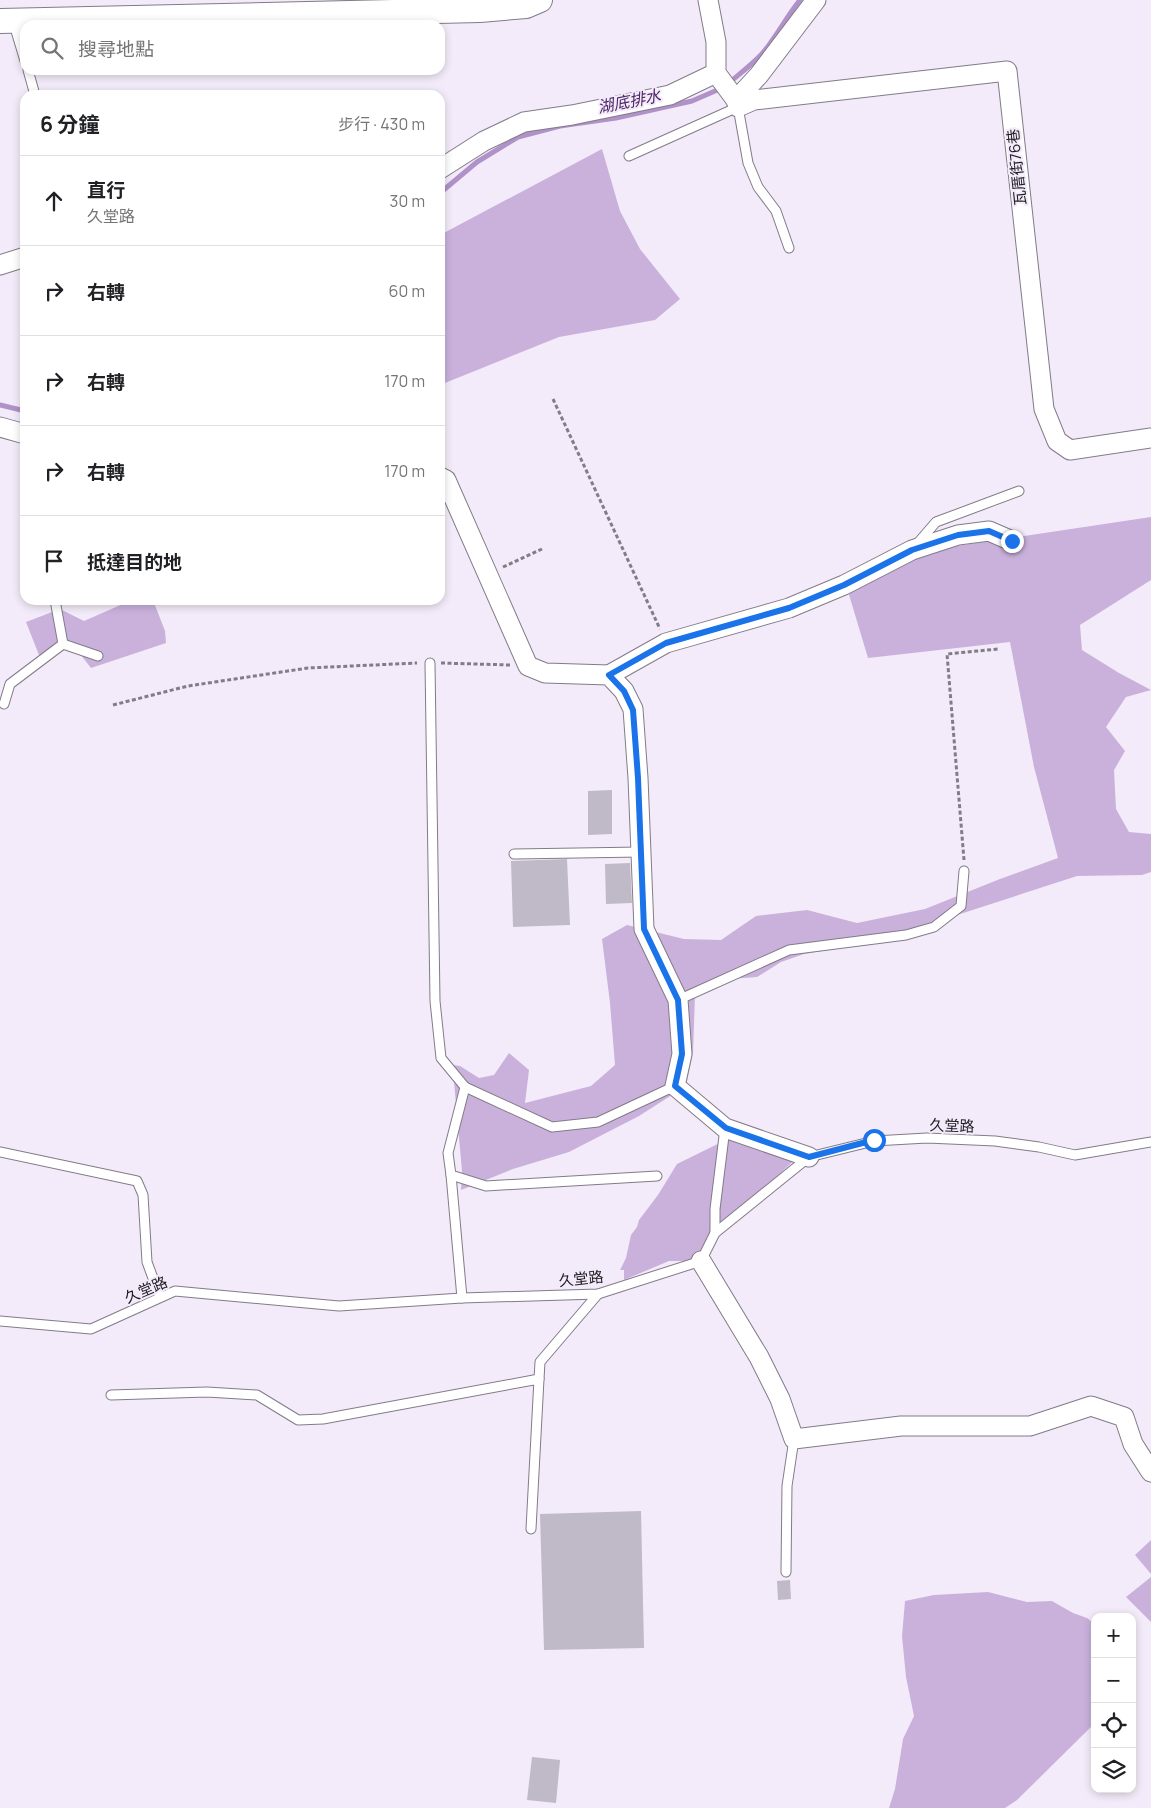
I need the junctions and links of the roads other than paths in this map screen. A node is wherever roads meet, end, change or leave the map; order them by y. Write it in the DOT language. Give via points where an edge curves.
graph roads {
  1 [pos="540,0"];
  2 [pos="708,0"];
  3 [pos="810,7"];
  4 [pos="50,20"];
  5 [pos="7,21"];
  6 [pos="20,21"];
  7 [pos="20,50"];
  8 [pos="716,73"];
  9 [pos="29,75"];
  10 [pos="34,90"];
  11 [pos="737,103"];
  12 [pos="629,156"];
  13 [pos="445,166"];
  14 [pos="789,248"];
  15 [pos="20,259"];
  16 [pos="0,265"];
  17 [pos="0,427"];
  18 [pos="20,433"];
  19 [pos="1151,438"];
  20 [pos="445,480"];
  21 [pos="1019,491"];
  22 [pos="1012,541"];
  23 [pos="912,550"];
  24 [pos="56,605"];
  25 [pos="64,644"];
  26 [pos="98,656"];
  27 [pos="430,662"];
  28 [pos="609,675"];
  29 [pos="4,704"];
  30 [pos="641,852"];
  31 [pos="514,854"];
  32 [pos="964,871"];
  33 [pos="678,1000"];
  34 [pos="675,1086"];
  35 [pos="465,1087"];
  36 [pos="726,1128"];
  37 [pos="1151,1142"];
  38 [pos="0,1152"];
  39 [pos="809,1157"];
  40 [pos="451,1175"];
  41 [pos="657,1176"];
  42 [pos="715,1233"];
  43 [pos="701,1260"];
  44 [pos="598,1294"];
  45 [pos="160,1298"];
  46 [pos="462,1298"];
  47 [pos="0,1321"];
  48 [pos="539,1379"];
  49 [pos="111,1395"];
  50 [pos="794,1439"];
  51 [pos="1151,1472"];
  52 [pos="531,1529"];
  53 [pos="786,1572"];
  1 -- 4 [label="street" via="526,6 480,10"];
  2 -- 8 [label="street" via="716,42"];
  3 -- 11 [label="street"];
  5 -- 6 [label="street"];
  5 -- 7 [label="lane"];
  8 -- 11 [label="street"];
  8 -- 13 [label="street" via="670,95 524,122 484,141"];
  9 -- 10 [label="lane"];
  11 -- 12 [label="lane"];
  11 -- 14 [label="lane" via="748,163 758,187 776,211"];
  11 -- 19 [label="street, 瓦厝街76巷" via="1007,71 1044,409 1058,441 1070,450"];
  15 -- 16 [label="street"];
  17 -- 18 [label="street"];
  20 -- 28 [label="street" via="528,666 545,673"];
  21 -- 23 [label="lane" via="936,522"];
  22 -- 23 [label="street" via="989,531 958,535"];
  23 -- 28 [label="street" via="844,585 789,608 666,643"];
  24 -- 25 [label="lane"];
  25 -- 26 [label="lane"];
  25 -- 29 [label="lane" via="10,684"];
  27 -- 35 [label="lane" via="434,1001 440,1058"];
  28 -- 30 [label="street" via="624,691 633,710"];
  30 -- 31 [label="lane"];
  30 -- 33 [label="street" via="644,929"];
  32 -- 33 [label="lane" via="961,906 934,926 906,935 789,950"];
  33 -- 34 [label="street" via="682,1054"];
  34 -- 35 [label="lane" via="598,1122 552,1127"];
  34 -- 36 [label="street"];
  35 -- 40 [label="lane" via="448,1152"];
  36 -- 39 [label="street"];
  36 -- 42 [label="lane" via="715,1209"];
  37 -- 39 [label="lane, 久堂路" via="1075,1155 995,1141 918,1138 874,1140"];
  38 -- 45 [label="lane" via="138,1181 144,1195 147,1262"];
  39 -- 42 [label="lane, 久堂路"];
  40 -- 41 [label="lane" via="486,1186"];
  40 -- 46 [label="lane"];
  42 -- 43 [label="lane, 久堂路"];
  43 -- 44 [label="lane, 久堂路"];
  43 -- 50 [label="street" via="759,1357 780,1399"];
  44 -- 46 [label="lane, 久堂路"];
  44 -- 48 [label="lane" via="540,1362"];
  45 -- 46 [label="lane, 久堂路" via="175,1291 339,1306"];
  45 -- 47 [label="lane, 久堂路" via="91,1329"];
  48 -- 49 [label="lane" via="323,1419 298,1420 258,1395 207,1392"];
  48 -- 52 [label="lane"];
  50 -- 51 [label="street" via="901,1426 1030,1426 1091,1406 1124,1417 1133,1444"];
  50 -- 53 [label="lane" via="787,1486"];
}
